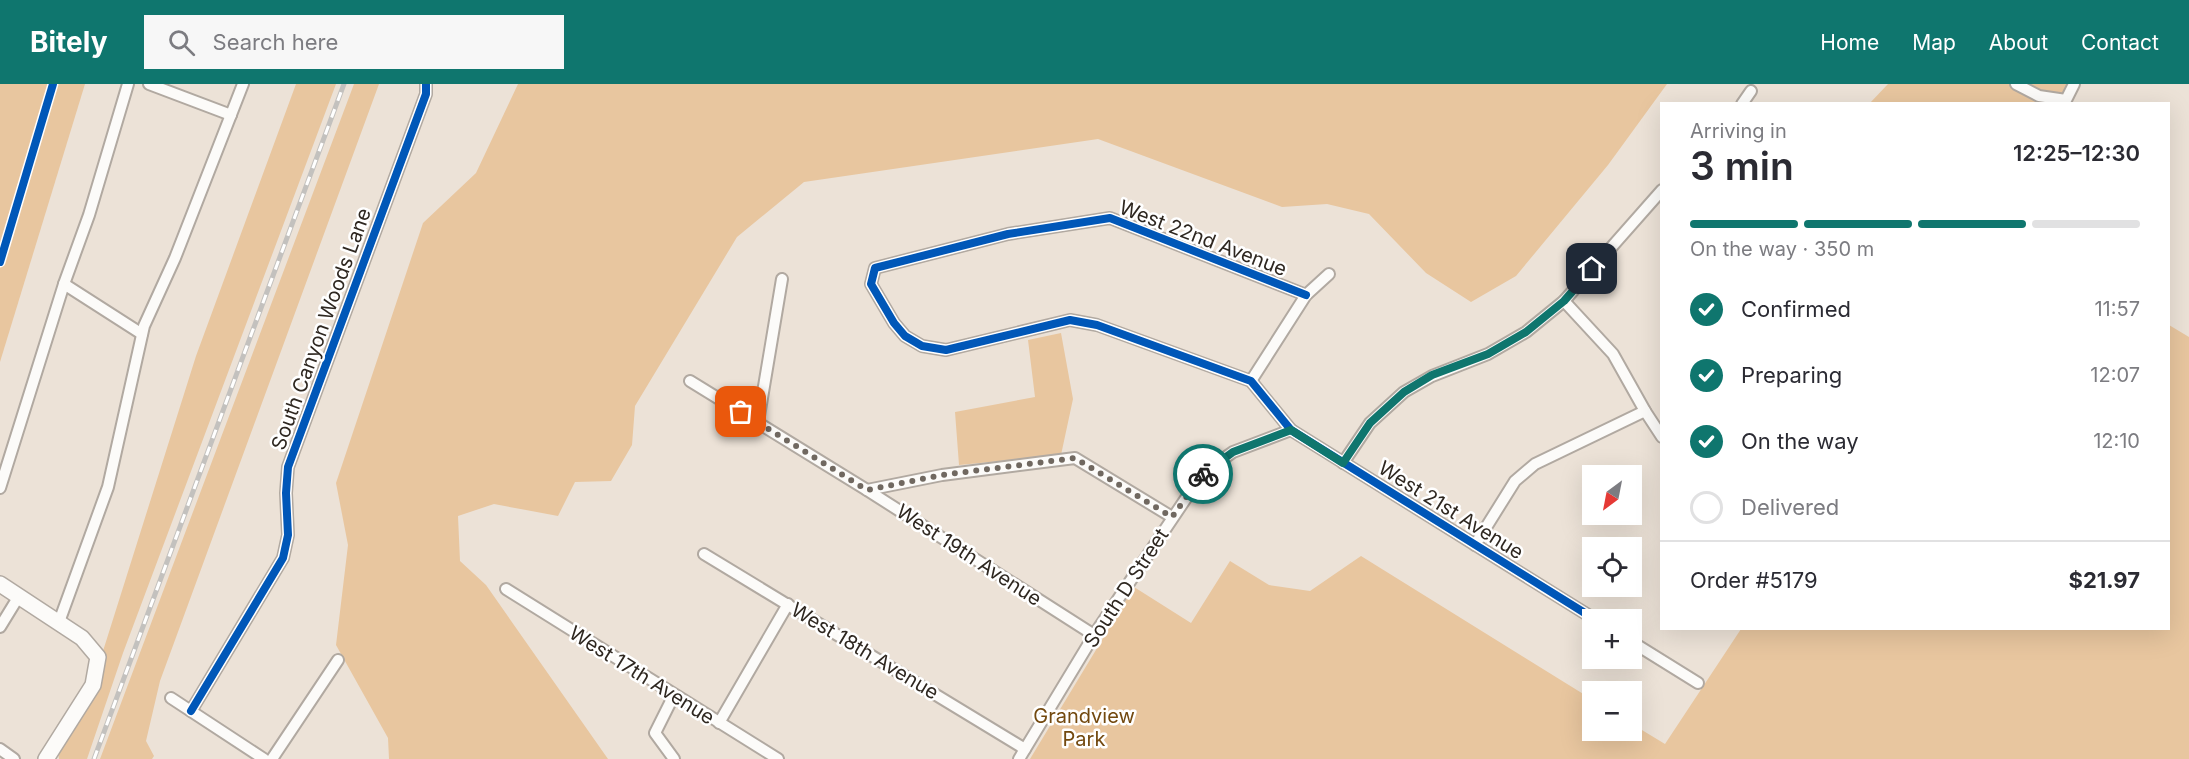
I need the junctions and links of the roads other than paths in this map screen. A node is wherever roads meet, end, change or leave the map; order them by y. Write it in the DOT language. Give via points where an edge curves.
graph roads {
  1 [pos="128,84"];
  2 [pos="149,84"];
  3 [pos="243,84"];
  4 [pos="426,84"];
  5 [pos="2016,84"];
  6 [pos="2074,84"];
  7 [pos="1751,90"];
  8 [pos="1743,102"];
  9 [pos="231,115"];
  10 [pos="1660,192"];
  11 [pos="1329,274"];
  12 [pos="782,279"];
  13 [pos="64,284"];
  14 [pos="1306,295"];
  15 [pos="1564,301"];
  16 [pos="142,334"];
  17 [pos="690,381"];
  18 [pos="1251,381"];
  19 [pos="1645,411"];
  20 [pos="758,422"];
  21 [pos="1291,430"];
  22 [pos="1660,433"];
  23 [pos="1343,463"];
  24 [pos="0,488"];
  25 [pos="867,490"];
  26 [pos="1172,517"];
  27 [pos="1475,544"];
  28 [pos="704,554"];
  29 [pos="0,584"];
  30 [pos="506,589"];
  31 [pos="19,596"];
  32 [pos="788,604"];
  33 [pos="1582,611"];
  34 [pos="59,622"];
  35 [pos="0,627"];
  36 [pos="1094,635"];
  37 [pos="1642,648"];
  38 [pos="338,660"];
  39 [pos="1698,683"];
  40 [pos="674,695"];
  41 [pos="171,698"];
  42 [pos="191,711"];
  43 [pos="719,723"];
  44 [pos="0,749"];
  45 [pos="1022,754"];
  46 [pos="14,759"];
  47 [pos="46,759"];
  48 [pos="264,759"];
  49 [pos="272,759"];
  50 [pos="674,759"];
  51 [pos="778,759"];
  1 -- 13 [label="street"];
  2 -- 9 [label="street"];
  3 -- 9 [label="street"];
  4 -- 42 [label="street, South Canyon Woods Lane" via="426,94 288,467 288,535 282,558"];
  5 -- 6 [label="street" via="2039,96 2066,100"];
  7 -- 8 [label="street"];
  9 -- 16 [label="street"];
  10 -- 15 [label="street"];
  11 -- 14 [label="street"];
  12 -- 20 [label="street"];
  13 -- 16 [label="street"];
  13 -- 24 [label="street"];
  14 -- 18 [label="street"];
  14 -- 18 [label="street, West 22nd Avenue" via="1110,218 1008,234 875,268 871,284 894,323 905,336 922,346 946,350 1070,320 1097,325"];
  15 -- 19 [label="street" via="1613,354"];
  15 -- 23 [label="street" via="1526,332 1488,354 1432,375 1404,392 1370,423"];
  16 -- 34 [label="street" via="108,487"];
  17 -- 20 [label="street, West 19th Avenue"];
  18 -- 21 [label="street, West 21st Avenue"];
  19 -- 22 [label="street"];
  19 -- 27 [label="street" via="1535,464 1515,481"];
  20 -- 25 [label="street, West 19th Avenue"];
  21 -- 23 [label="street, West 21st Avenue"];
  21 -- 26 [label="street, South D Street" via="1233,452 1213,466"];
  23 -- 27 [label="street, West 21st Avenue"];
  25 -- 26 [label="street" via="942,475 1075,458"];
  25 -- 36 [label="street, West 19th Avenue"];
  26 -- 36 [label="street, South D Street"];
  27 -- 33 [label="street, West 21st Avenue"];
  28 -- 32 [label="street, West 18th Avenue"];
  29 -- 31 [label="street"];
  30 -- 40 [label="street, West 17th Avenue"];
  31 -- 34 [label="street"];
  31 -- 35 [label="street"];
  32 -- 43 [label="street"];
  32 -- 45 [label="street, West 18th Avenue"];
  34 -- 47 [label="street" via="82,638 98,657 93,685"];
  36 -- 45 [label="street, South D Street"];
  37 -- 39 [label="street"];
  38 -- 49 [label="street"];
  40 -- 43 [label="street, West 17th Avenue"];
  40 -- 50 [label="street" via="655,733"];
  41 -- 42 [label="street"];
  42 -- 48 [label="street"];
  43 -- 51 [label="street, West 17th Avenue"];
  44 -- 46 [label="street"];
}
